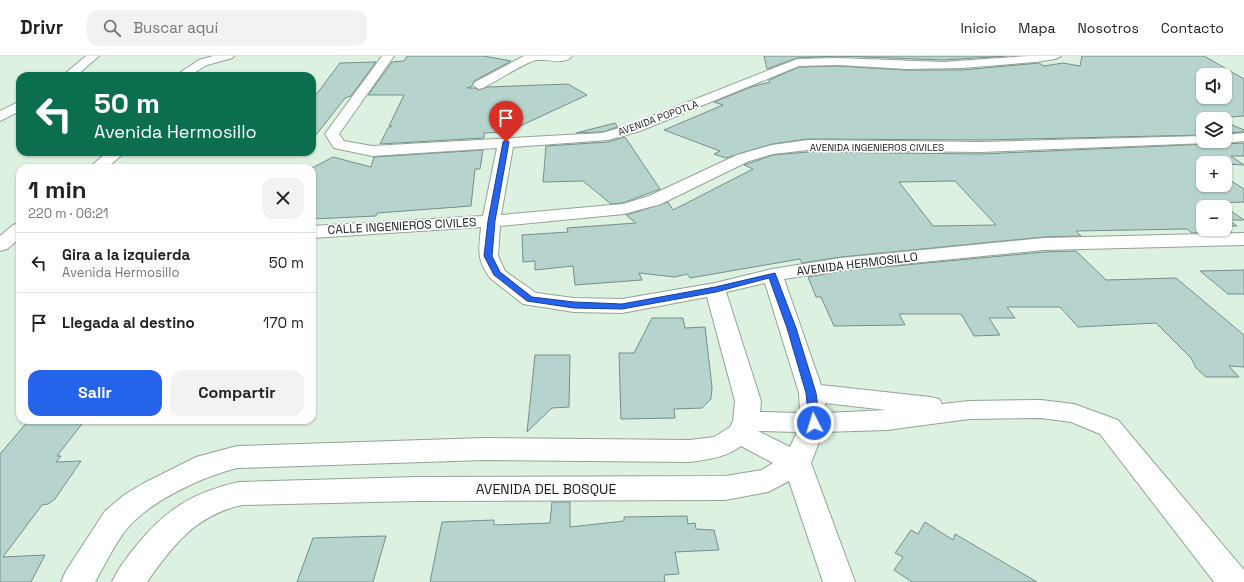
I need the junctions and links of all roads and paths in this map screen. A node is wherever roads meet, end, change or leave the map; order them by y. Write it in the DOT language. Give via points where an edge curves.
graph roads {
  1 [pos="93,56"];
  2 [pos="228,56"];
  3 [pos="388,56"];
  4 [pos="532,56"];
  5 [pos="566,56"];
  6 [pos="925,56"];
  7 [pos="1055,56"];
  8 [pos="946,66"];
  9 [pos="73,72"];
  10 [pos="187,72"];
  11 [pos="479,84"];
  12 [pos="16,107"];
  13 [pos="0,117"];
  14 [pos="1244,137"];
  15 [pos="1232,138"];
  16 [pos="1196,140"];
  17 [pos="506,142"];
  18 [pos="112,156"];
  19 [pos="102,164"];
  20 [pos="491,221"];
  21 [pos="16,232"];
  22 [pos="316,232"];
  23 [pos="1244,239"];
  24 [pos="0,245"];
  25 [pos="16,249"];
  26 [pos="0,250"];
  27 [pos="772,275"];
  28 [pos="716,289"];
  29 [pos="811,393"];
  30 [pos="969,410"];
  31 [pos="814,423"];
  32 [pos="742,427"];
  33 [pos="797,463"];
  34 [pos="177,479"];
  35 [pos="194,510"];
  36 [pos="77,582"];
  37 [pos="128,582"];
  38 [pos="839,582"];
  39 [pos="1234,582"];
  1 -- 9 [label="street"];
  2 -- 10 [label="street" via="203,62"];
  3 -- 17 [label="street, AVENIDA POPOTLA" via="332,134 339,145 372,151"];
  4 -- 5 [label="street"];
  4 -- 11 [label="street"];
  6 -- 8 [label="street"];
  7 -- 8 [label="street, AVENIDA POPOTLA" via="1008,63"];
  8 -- 17 [label="street, AVENIDA POPOTLA" via="820,60 796,63 635,128 603,137"];
  12 -- 13 [label="street"];
  14 -- 15 [label="street"];
  16 -- 20 [label="street, AVENIDA INGENIEROS CIVILES" via="981,147 808,146 772,150 743,158 655,200 624,209"];
  17 -- 20 [label="street, AVENIDA HERMOSILLO"];
  18 -- 19 [label="street"];
  20 -- 22 [label="street, CALLE INGENIEROS CIVILES"];
  20 -- 28 [label="street, AVENIDA HERMOSILLO" via="488,256 497,274 530,299 574,305 622,306"];
  21 -- 24 [label="street"];
  23 -- 27 [label="street, AVENIDA HERMOSILLO" via="1044,244 841,264"];
  25 -- 26 [label="street"];
  27 -- 28 [label="street, AVENIDA HERMOSILLO"];
  27 -- 29 [label="street"];
  28 -- 32 [label="street" via="748,401"];
  29 -- 30 [label="street"];
  29 -- 31 [label="street"];
  30 -- 31 [label="street" via="886,420"];
  30 -- 39 [label="street" via="1041,409 1074,413 1109,427"];
  31 -- 32 [label="street"];
  31 -- 33 [label="street"];
  32 -- 33 [label="street" via="766,446"];
  32 -- 34 [label="street" via="720,447 690,451 485,449 238,457 206,465"];
  33 -- 35 [label="street, AVENIDA DEL BOSQUE" via="768,480 725,488 417,489 242,493 215,500"];
  33 -- 38 [label="street"];
  34 -- 35 [label="street"];
  34 -- 36 [label="street" via="134,504 116,520"];
  35 -- 37 [label="street, AVENIDA DEL BOSQUE" via="177,522 153,548"];
}
